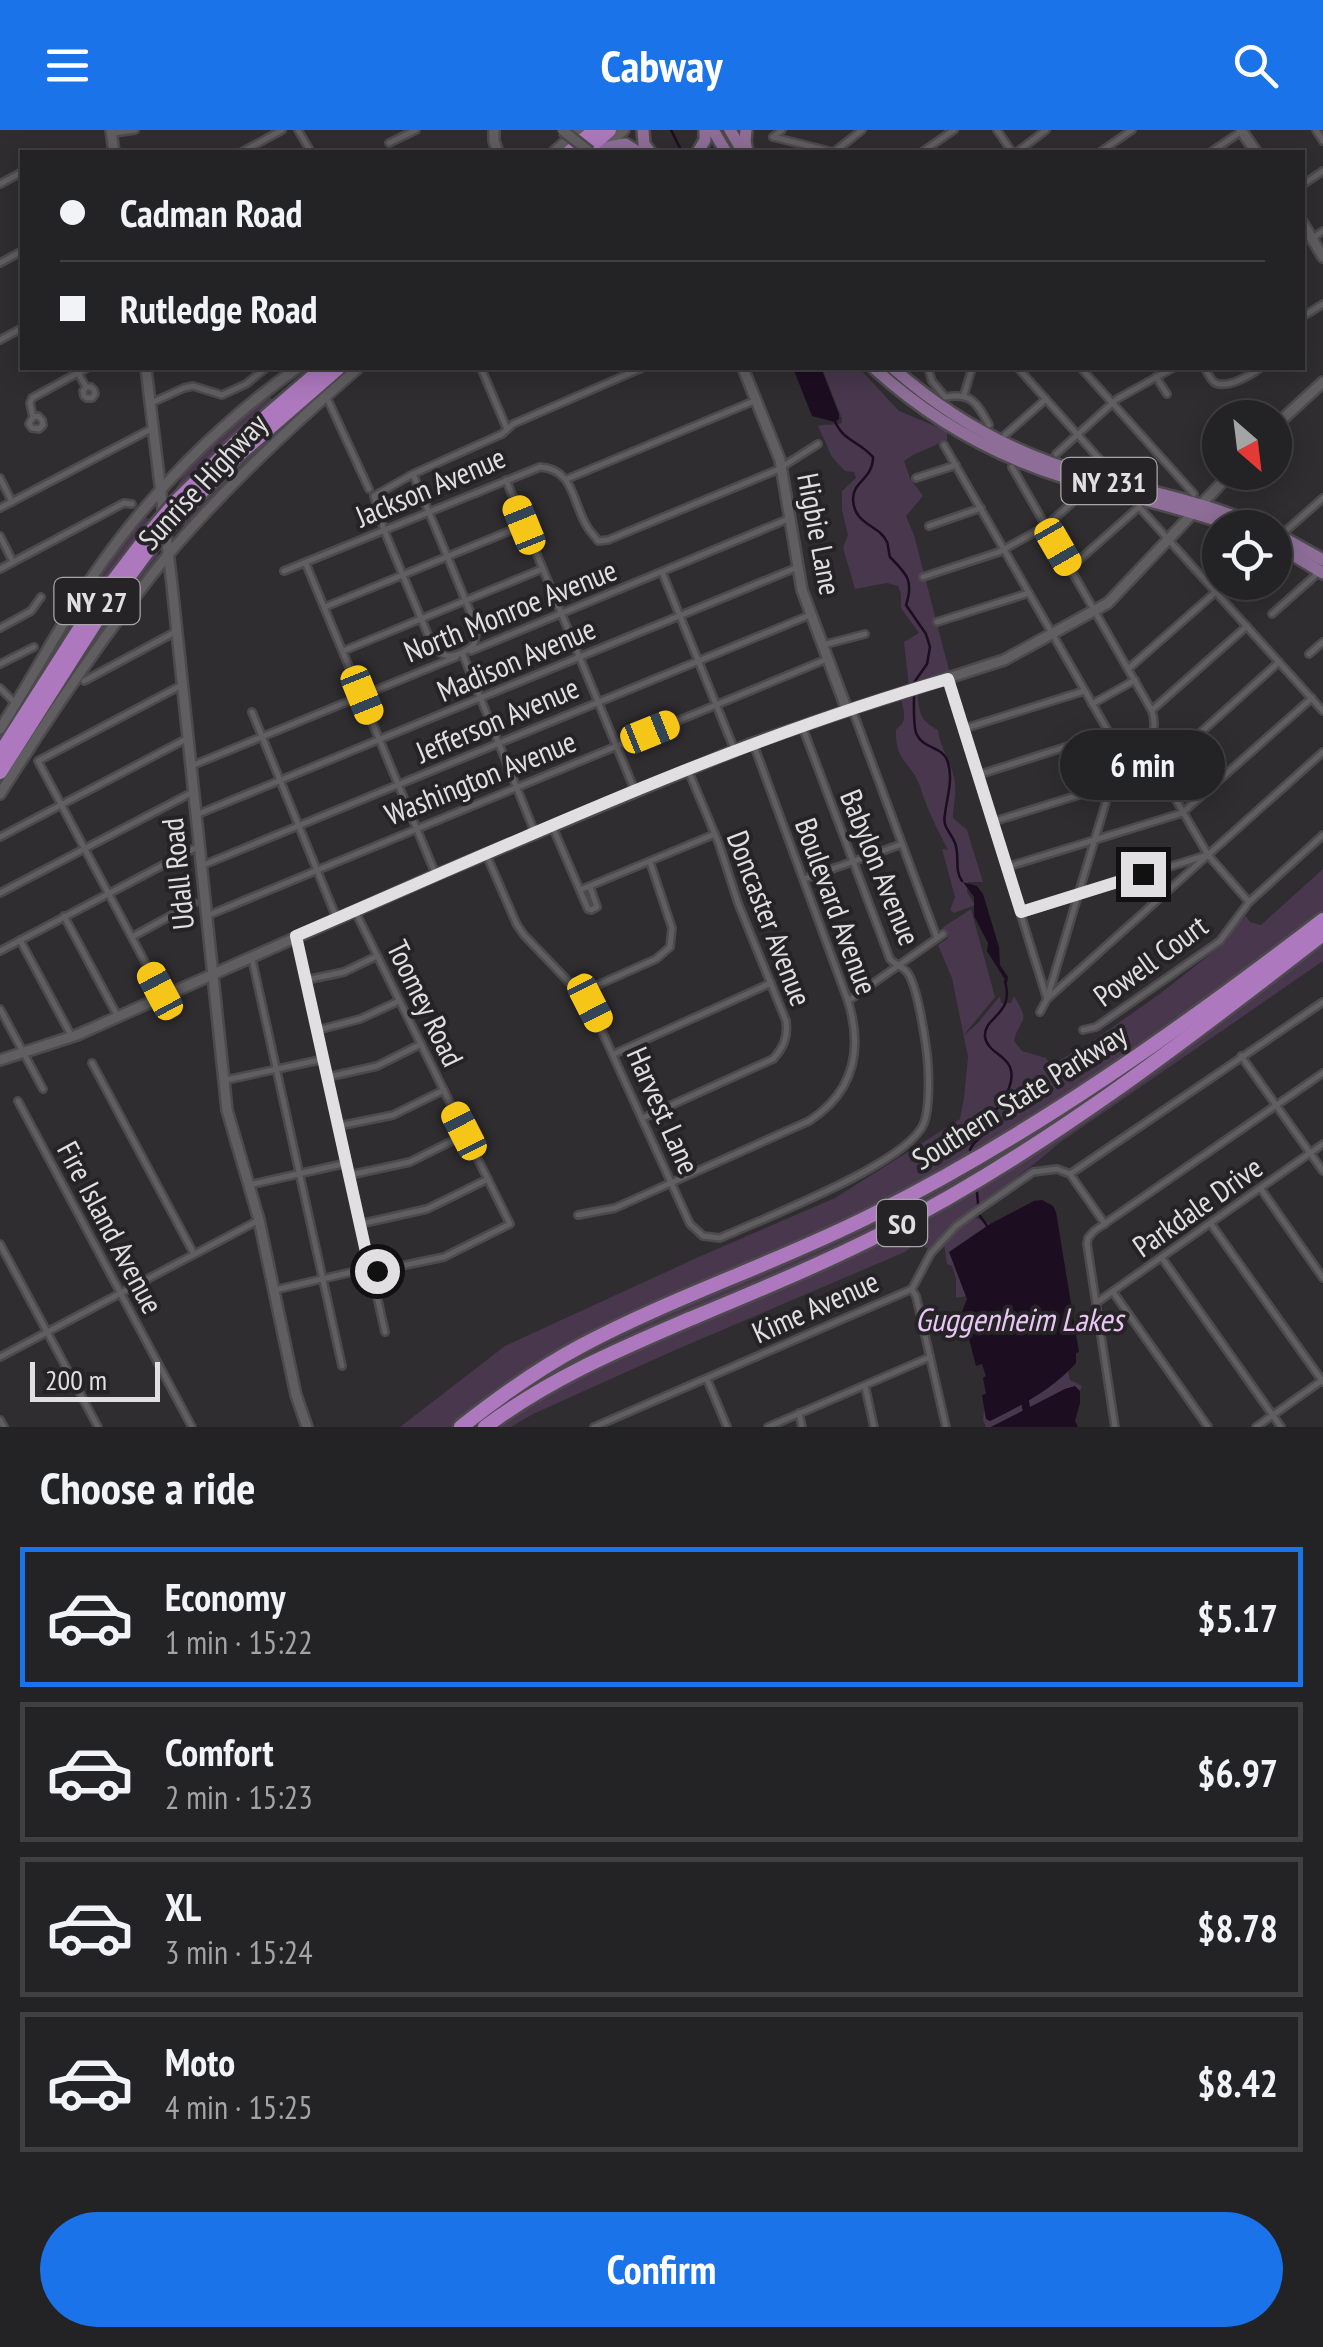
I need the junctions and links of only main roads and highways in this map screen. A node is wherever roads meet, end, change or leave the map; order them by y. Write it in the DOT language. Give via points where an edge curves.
graph roads {
  1 [pos="594,130"];
  2 [pos="609,130"];
  3 [pos="572,150"];
  4 [pos="589,150"];
  5 [pos="602,150"];
  6 [pos="635,150"];
  7 [pos="320,370"];
  8 [pos="336,370"];
  9 [pos="343,370"];
  10 [pos="876,370"];
  11 [pos="896,370"];
  12 [pos="306,395"];
  13 [pos="1196,504"];
  14 [pos="179,507"];
  15 [pos="1207,510"];
  16 [pos="1213,510"];
  17 [pos="150,540"];
  18 [pos="1292,548"];
  19 [pos="1322,568"];
  20 [pos="23,705"];
  21 [pos="0,744"];
  22 [pos="0,754"];
  23 [pos="0,772"];
  24 [pos="1323,920"];
  25 [pos="1323,934"];
  26 [pos="461,1427"];
  27 [pos="485,1427"];
  1 -- 3 [label="highway"];
  2 -- 4 [label="highway"];
  5 -- 6 [label="main road" via="622,144"];
  7 -- 14 [label="highway, Sunrise Highway / NY 27" via="229,450"];
  8 -- 12 [label="highway, Sunrise Highway / NY 27"];
  9 -- 12 [label="highway"];
  10 -- 13 [label="main road, NY 231" via="934,416 997,452 1065,478"];
  11 -- 13 [label="main road, NY 231" via="952,414 1019,450"];
  12 -- 14 [label="highway, Sunrise Highway / NY 27"];
  13 -- 15 [label="main road, NY 231"];
  13 -- 16 [label="main road, NY 231"];
  14 -- 17 [label="highway, Sunrise Highway / NY 27, bridge"];
  17 -- 20 [label="highway, Sunrise Highway / NY 27"];
  17 -- 23 [label="highway, Sunrise Highway / NY 27"];
  18 -- 19 [label="main road"];
  20 -- 21 [label="highway"];
  20 -- 22 [label="highway, Sunrise Highway / NY 27"];
  24 -- 26 [label="highway, Southern State Parkway / SO" via="1156,1042 968,1164 826,1238 594,1339"];
  25 -- 27 [label="highway, Southern State Parkway / SO" via="1094,1105 959,1192 830,1258 584,1365"];
}
